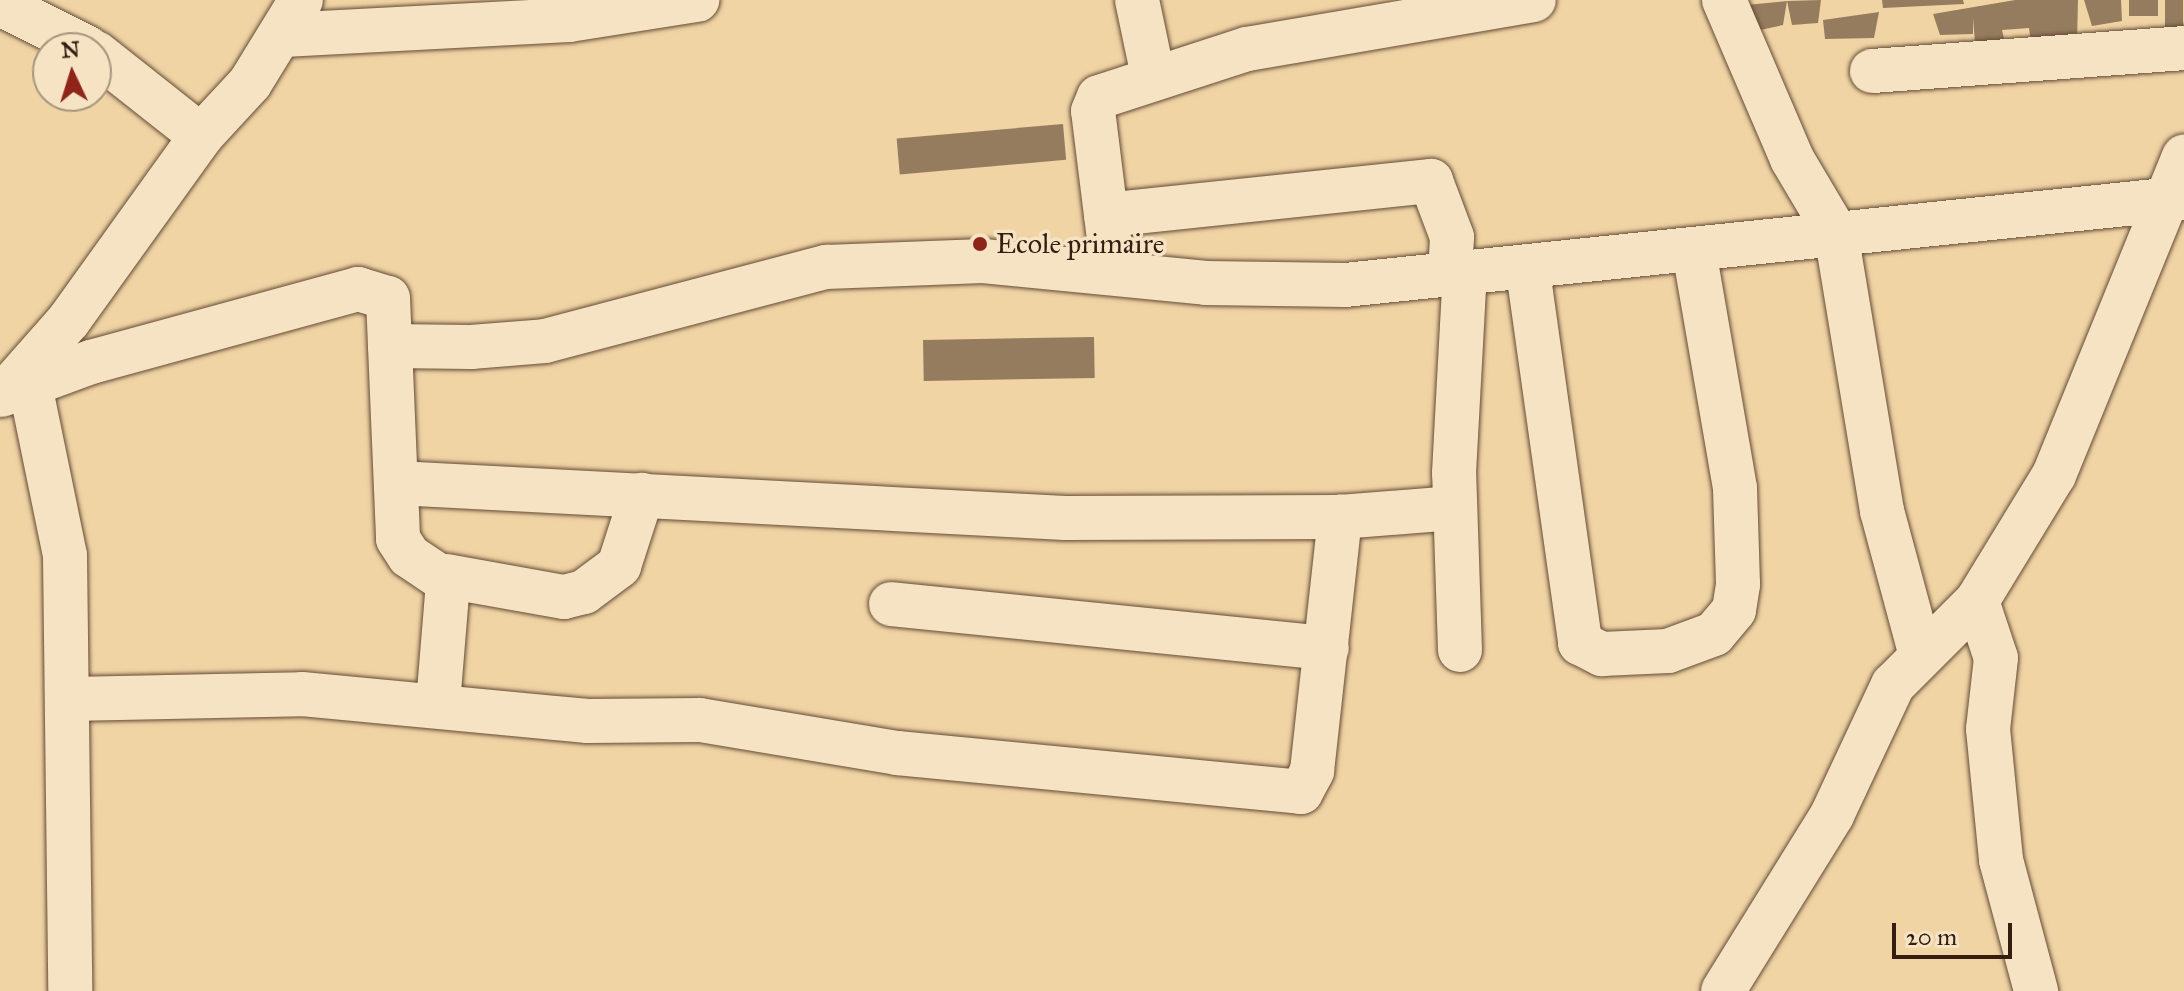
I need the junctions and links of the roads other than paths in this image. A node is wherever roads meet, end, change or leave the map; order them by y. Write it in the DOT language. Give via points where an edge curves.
graph roads {
  1 [pos="697,0"];
  2 [pos="1137,0"];
  3 [pos="1534,0"];
  4 [pos="1724,0"];
  5 [pos="0,4"];
  6 [pos="292,17"];
  7 [pos="56,32"];
  8 [pos="2184,48"];
  9 [pos="112,66"];
  10 [pos="1872,71"];
  11 [pos="1153,76"];
  12 [pos="201,136"];
  13 [pos="2184,156"];
  14 [pos="2174,197"];
  15 [pos="1106,215"];
  16 [pos="1836,233"];
  17 [pos="1694,250"];
  18 [pos="1113,271"];
  19 [pos="1528,271"];
  20 [pos="1457,274"];
  21 [pos="390,346"];
  22 [pos="10,392"];
  23 [pos="397,483"];
  24 [pos="642,495"];
  25 [pos="1454,508"];
  26 [pos="1340,517"];
  27 [pos="446,576"];
  28 [pos="1977,601"];
  29 [pos="891,604"];
  30 [pos="1327,648"];
  31 [pos="1460,650"];
  32 [pos="1920,652"];
  33 [pos="70,699"];
  34 [pos="438,704"];
  35 [pos="70,991"];
  36 [pos="1723,991"];
  37 [pos="2036,991"];
  1 -- 6 [label="street" via="569,20"];
  2 -- 11 [label="street"];
  3 -- 11 [label="street" via="1247,49"];
  4 -- 16 [label="street" via="1792,159"];
  5 -- 7 [label="street"];
  6 -- 12 [label="street"];
  8 -- 10 [label="street"];
  9 -- 12 [label="street"];
  11 -- 15 [label="street" via="1107,92 1093,111"];
  12 -- 22 [label="street"];
  13 -- 14 [label="street"];
  14 -- 16 [label="street"];
  14 -- 28 [label="street" via="2065,451"];
  15 -- 18 [label="street"];
  15 -- 20 [label="street" via="1431,181 1452,237"];
  16 -- 17 [label="street"];
  16 -- 32 [label="street" via="1882,511"];
  17 -- 19 [label="street"];
  17 -- 19 [label="street" via="1735,488 1738,584 1734,610 1714,634 1668,651 1602,654 1580,643"];
  18 -- 20 [label="street" via="1206,283 1345,285"];
  18 -- 21 [label="street" via="983,261 826,267 545,341"];
  19 -- 20 [label="street"];
  20 -- 25 [label="street"];
  21 -- 22 [label="street" via="388,298 358,289"];
  21 -- 23 [label="street"];
  22 -- 33 [label="street" via="64,542"];
  23 -- 24 [label="street"];
  23 -- 27 [label="street" via="401,548"];
  24 -- 26 [label="street" via="1065,518"];
  24 -- 27 [label="street" via="619,566 584,592 564,597"];
  25 -- 26 [label="street"];
  25 -- 31 [label="street"];
  26 -- 30 [label="street"];
  27 -- 34 [label="street"];
  28 -- 32 [label="street"];
  28 -- 37 [label="street" via="1996,658 1988,729 2005,891"];
  29 -- 30 [label="street"];
  30 -- 34 [label="street" via="1310,783 1301,792 911,755 700,720 588,721"];
  32 -- 36 [label="street" via="1893,685 1832,815"];
  33 -- 34 [label="street" via="288,694"];
  33 -- 35 [label="street"];
}
